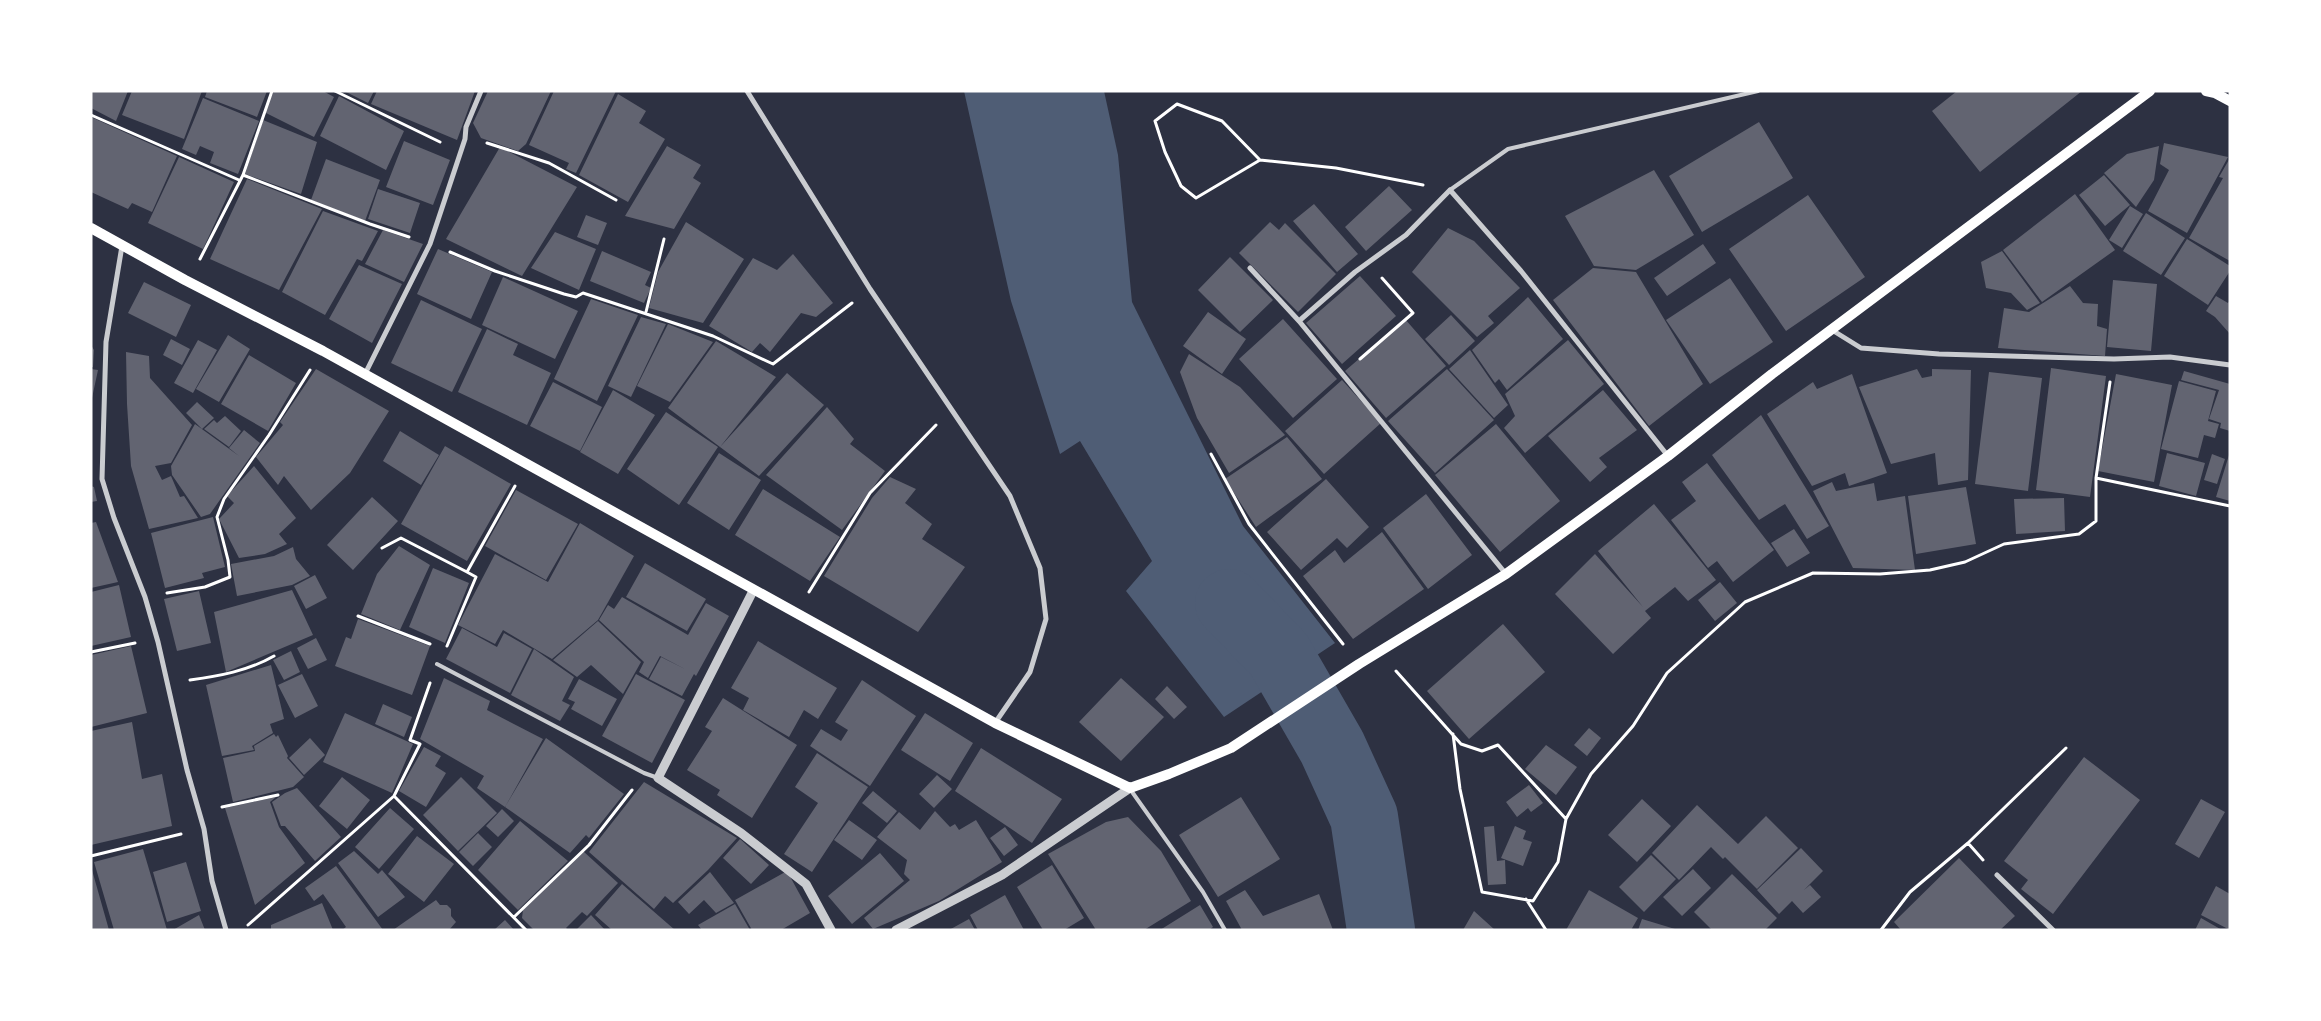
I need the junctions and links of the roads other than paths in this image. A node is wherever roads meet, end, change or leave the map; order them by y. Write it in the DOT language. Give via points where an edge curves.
graph roads {
  1 [pos="481,91"];
  2 [pos="747,91"];
  3 [pos="1758,91"];
  4 [pos="2150,91"];
  5 [pos="2206,91"];
  6 [pos="2230,101"];
  7 [pos="1450,190"];
  8 [pos="91,228"];
  9 [pos="122,246"];
  10 [pos="1250,268"];
  11 [pos="1299,321"];
  12 [pos="1832,330"];
  13 [pos="2230,364"];
  14 [pos="364,375"];
  15 [pos="1668,456"];
  16 [pos="1506,574"];
  17 [pos="753,591"];
  18 [pos="437,664"];
  19 [pos="995,723"];
  20 [pos="658,778"];
  21 [pos="1130,788"];
  22 [pos="1997,875"];
  23 [pos="226,930"];
  24 [pos="831,930"];
  25 [pos="896,930"];
  26 [pos="1225,930"];
  27 [pos="2053,930"];
  1 -- 14 [label="street" via="466,128 430,244"];
  2 -- 19 [label="street" via="870,289 1010,496 1040,568 1046,619 1030,672"];
  3 -- 7 [label="lane" via="1508,149"];
  4 -- 12 [label="main road"];
  5 -- 6 [label="main road"];
  7 -- 11 [label="street" via="1406,235"];
  7 -- 15 [label="street" via="1521,271"];
  8 -- 9 [label="main road"];
  9 -- 14 [label="main road"];
  9 -- 23 [label="street" via="106,342 102,479 158,642"];
  10 -- 11 [label="street"];
  11 -- 16 [label="street"];
  12 -- 13 [label="street" via="1861,348 1939,354 2170,358"];
  12 -- 15 [label="main road"];
  14 -- 17 [label="main road"];
  15 -- 16 [label="main road"];
  16 -- 21 [label="main road" via="1359,664 1231,748"];
  17 -- 19 [label="main road"];
  17 -- 20 [label="street"];
  18 -- 20 [label="lane"];
  19 -- 21 [label="main road"];
  20 -- 24 [label="street" via="742,833 806,884"];
  21 -- 25 [label="street" via="1002,875"];
  21 -- 26 [label="lane" via="1203,892"];
  22 -- 27 [label="street"];
}
